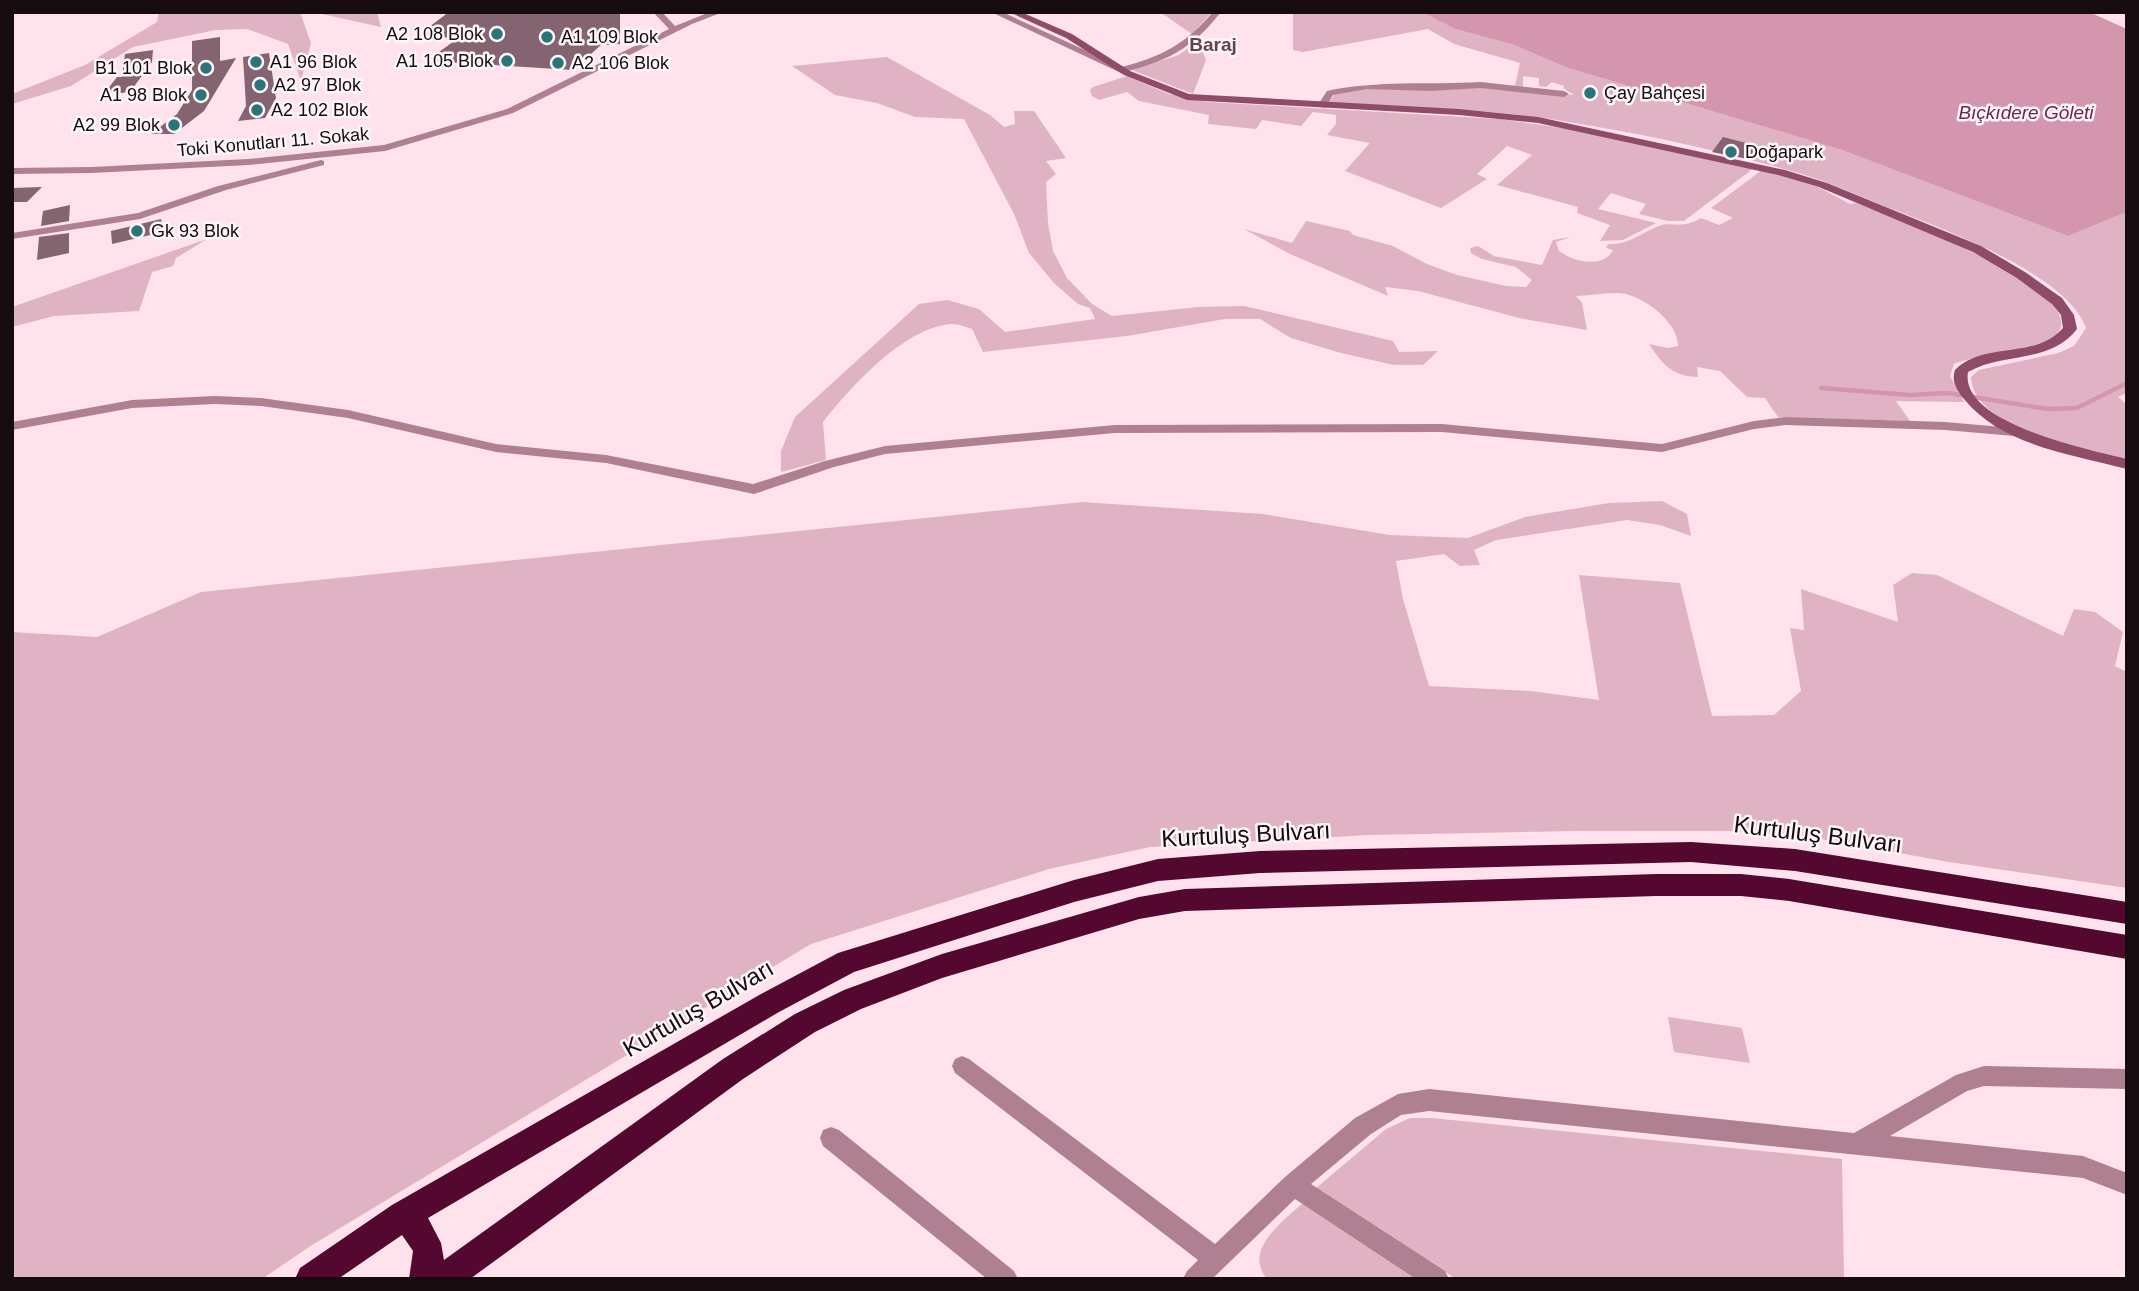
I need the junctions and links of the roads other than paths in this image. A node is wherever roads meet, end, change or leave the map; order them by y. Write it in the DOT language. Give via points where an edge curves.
graph roads {
  1 [pos="657,12"];
  2 [pos="719,12"];
  3 [pos="995,12"];
  4 [pos="1013,12"];
  5 [pos="1217,12"];
  6 [pos="674,29"];
  7 [pos="1121,70"];
  8 [pos="1564,94"];
  9 [pos="1322,106"];
  10 [pos="375,149"];
  11 [pos="12,171"];
  12 [pos="12,236"];
  13 [pos="12,426"];
  14 [pos="2014,432"];
  15 [pos="2127,464"];
  16 [pos="2127,913"];
  17 [pos="2127,947"];
  18 [pos="962,1066"];
  19 [pos="2127,1079"];
  20 [pos="831,1138"];
  21 [pos="1854,1145"];
  22 [pos="2127,1184"];
  23 [pos="1293,1185"];
  24 [pos="404,1216"];
  25 [pos="1216,1259"];
  26 [pos="314,1277"];
  27 [pos="425,1279"];
  28 [pos="443,1279"];
  29 [pos="1006,1279"];
  30 [pos="1195,1279"];
  31 [pos="1437,1279"];
  1 -- 6 [label="street"];
  2 -- 6 [label="street, Toki Konutları 11. Sokak"];
  3 -- 7 [label="street"];
  4 -- 7 [label="street" via="1069,36"];
  5 -- 7 [label="street" via="1199,35 1173,55"];
  6 -- 10 [label="street, Toki Konutları 11. Sokak" via="510,111"];
  7 -- 9 [label="street" via="1187,97"];
  8 -- 9 [label="street" via="1481,85 1367,86 1331,93"];
  9 -- 14 [label="street" via="1538,120 1644,141 1793,175 1958,240 2000,261 2048,294 2070,322 2067,335 2053,345 1984,359 1959,374 1972,402"];
  10 -- 11 [label="street, Toki Konutları 11. Sokak" via="248,162"];
  10 -- 12 [label="street" via="222,188 140,216"];
  13 -- 14 [label="street" via="132,404 261,402 348,414 496,448 606,459 754,489 885,450 1115,429 1442,428 1662,448 1785,421"];
  14 -- 15 [label="street"];
  16 -- 24 [label="highway, Kurtuluş Bulvarı" via="1795,860 1691,852 1260,862 1158,870 1073,891 847,962"];
  17 -- 28 [label="highway" via="1789,890 1741,886 1232,897 1139,908 896,981 805,1023 733,1069"];
  18 -- 25 [label="street"];
  19 -- 21 [label="street" via="1984,1076 1964,1082"];
  20 -- 29 [label="street"];
  21 -- 22 [label="street" via="2083,1167"];
  21 -- 23 [label="street" via="1414,1101 1383,1112"];
  23 -- 25 [label="street"];
  23 -- 31 [label="street"];
  24 -- 26 [label="highway, Kurtuluş Bulvarı"];
  24 -- 27 [label="highway" via="425,1237"];
  25 -- 30 [label="street"];
}
